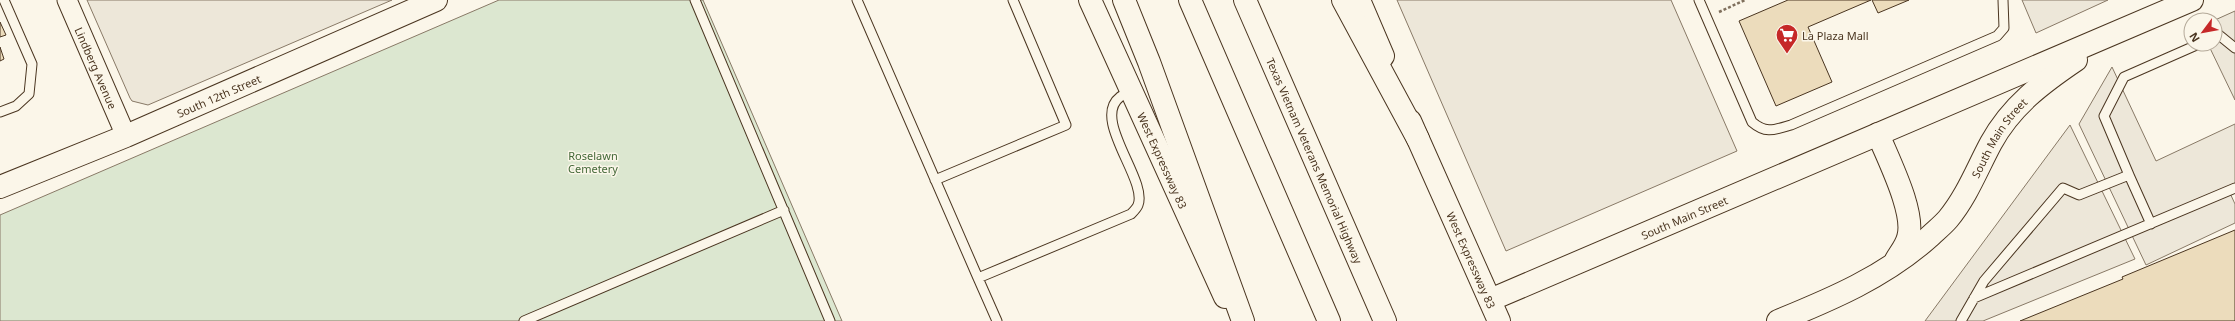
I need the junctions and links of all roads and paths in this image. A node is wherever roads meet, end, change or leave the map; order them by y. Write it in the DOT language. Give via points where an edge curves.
graph roads {
  1 [pos="4,0"];
  2 [pos="68,0"];
  3 [pos="436,0"];
  4 [pos="695,0"];
  5 [pos="857,0"];
  6 [pos="1013,0"];
  7 [pos="1090,0"];
  8 [pos="1124,0"];
  9 [pos="1190,0"];
  10 [pos="1245,0"];
  11 [pos="1343,0"];
  12 [pos="1359,0"];
  13 [pos="1699,0"];
  14 [pos="1745,0"];
  15 [pos="2004,0"];
  16 [pos="2192,0"];
  17 [pos="1706,18"];
  18 [pos="2122,30"];
  19 [pos="2223,38"];
  20 [pos="2235,48"];
  21 [pos="2183,51"];
  22 [pos="1131,91"];
  23 [pos="0,112"];
  24 [pos="1878,134"];
  25 [pos="126,136"];
  26 [pos="1418,140"];
  27 [pos="2129,175"];
  28 [pos="935,180"];
  29 [pos="0,187"];
  30 [pos="2235,188"];
  31 [pos="784,210"];
  32 [pos="2151,224"];
  33 [pos="1893,266"];
  34 [pos="978,278"];
  35 [pos="1974,298"];
  36 [pos="1490,300"];
  37 [pos="524,321"];
  38 [pos="830,321"];
  39 [pos="997,321"];
  40 [pos="1236,321"];
  41 [pos="1243,321"];
  42 [pos="1329,321"];
  43 [pos="1385,321"];
  44 [pos="1499,321"];
  45 [pos="1778,321"];
  46 [pos="1961,321"];
  1 -- 23 [label="lane" via="32,64 29,94 16,106"];
  2 -- 25 [label="street, Lindberg Avenue"];
  3 -- 25 [label="main road, South 12th Street"];
  4 -- 31 [label="lane"];
  5 -- 28 [label="lane"];
  6 -- 28 [label="lane" via="1066,125"];
  7 -- 22 [label="main road, West Expressway 83"];
  8 -- 41 [label="main road"];
  9 -- 42 [label="main road"];
  10 -- 43 [label="main road, Texas Vietnam Veterans Memorial Highway"];
  11 -- 26 [label="main road"];
  12 -- 26 [label="main road, West Expressway 83"];
  13 -- 17 [label="lane"];
  14 -- 17 [label="path"];
  15 -- 17 [label="lane" via="2004,28 1997,36 1774,130 1761,130 1752,122"];
  16 -- 18 [label="main road, South Main Street"];
  18 -- 24 [label="main road, South Main Street"];
  18 -- 33 [label="main road, South Main Street" via="2040,85 2012,112 1991,143 1971,185 1948,220"];
  19 -- 20 [label="lane"];
  21 -- 27 [label="lane" via="2124,77 2104,116"];
  22 -- 34 [label="lane" via="1119,97 1112,108 1115,136 1139,190 1138,205 1130,214"];
  22 -- 40 [label="main road, West Expressway 83"];
  24 -- 33 [label="main road" via="1901,189 1908,214 1908,238"];
  24 -- 36 [label="main road, South Main Street"];
  25 -- 29 [label="main road, South 12th Street"];
  26 -- 36 [label="main road, West Expressway 83"];
  27 -- 32 [label="lane"];
  27 -- 35 [label="lane" via="2079,195 2063,188 1984,281"];
  28 -- 34 [label="lane"];
  30 -- 32 [label="lane"];
  31 -- 37 [label="lane"];
  31 -- 38 [label="lane"];
  32 -- 35 [label="lane"];
  33 -- 45 [label="main road, South Main Street" via="1852,289"];
  34 -- 39 [label="lane"];
  35 -- 46 [label="lane"];
  36 -- 44 [label="main road, West Expressway 83"];
}
